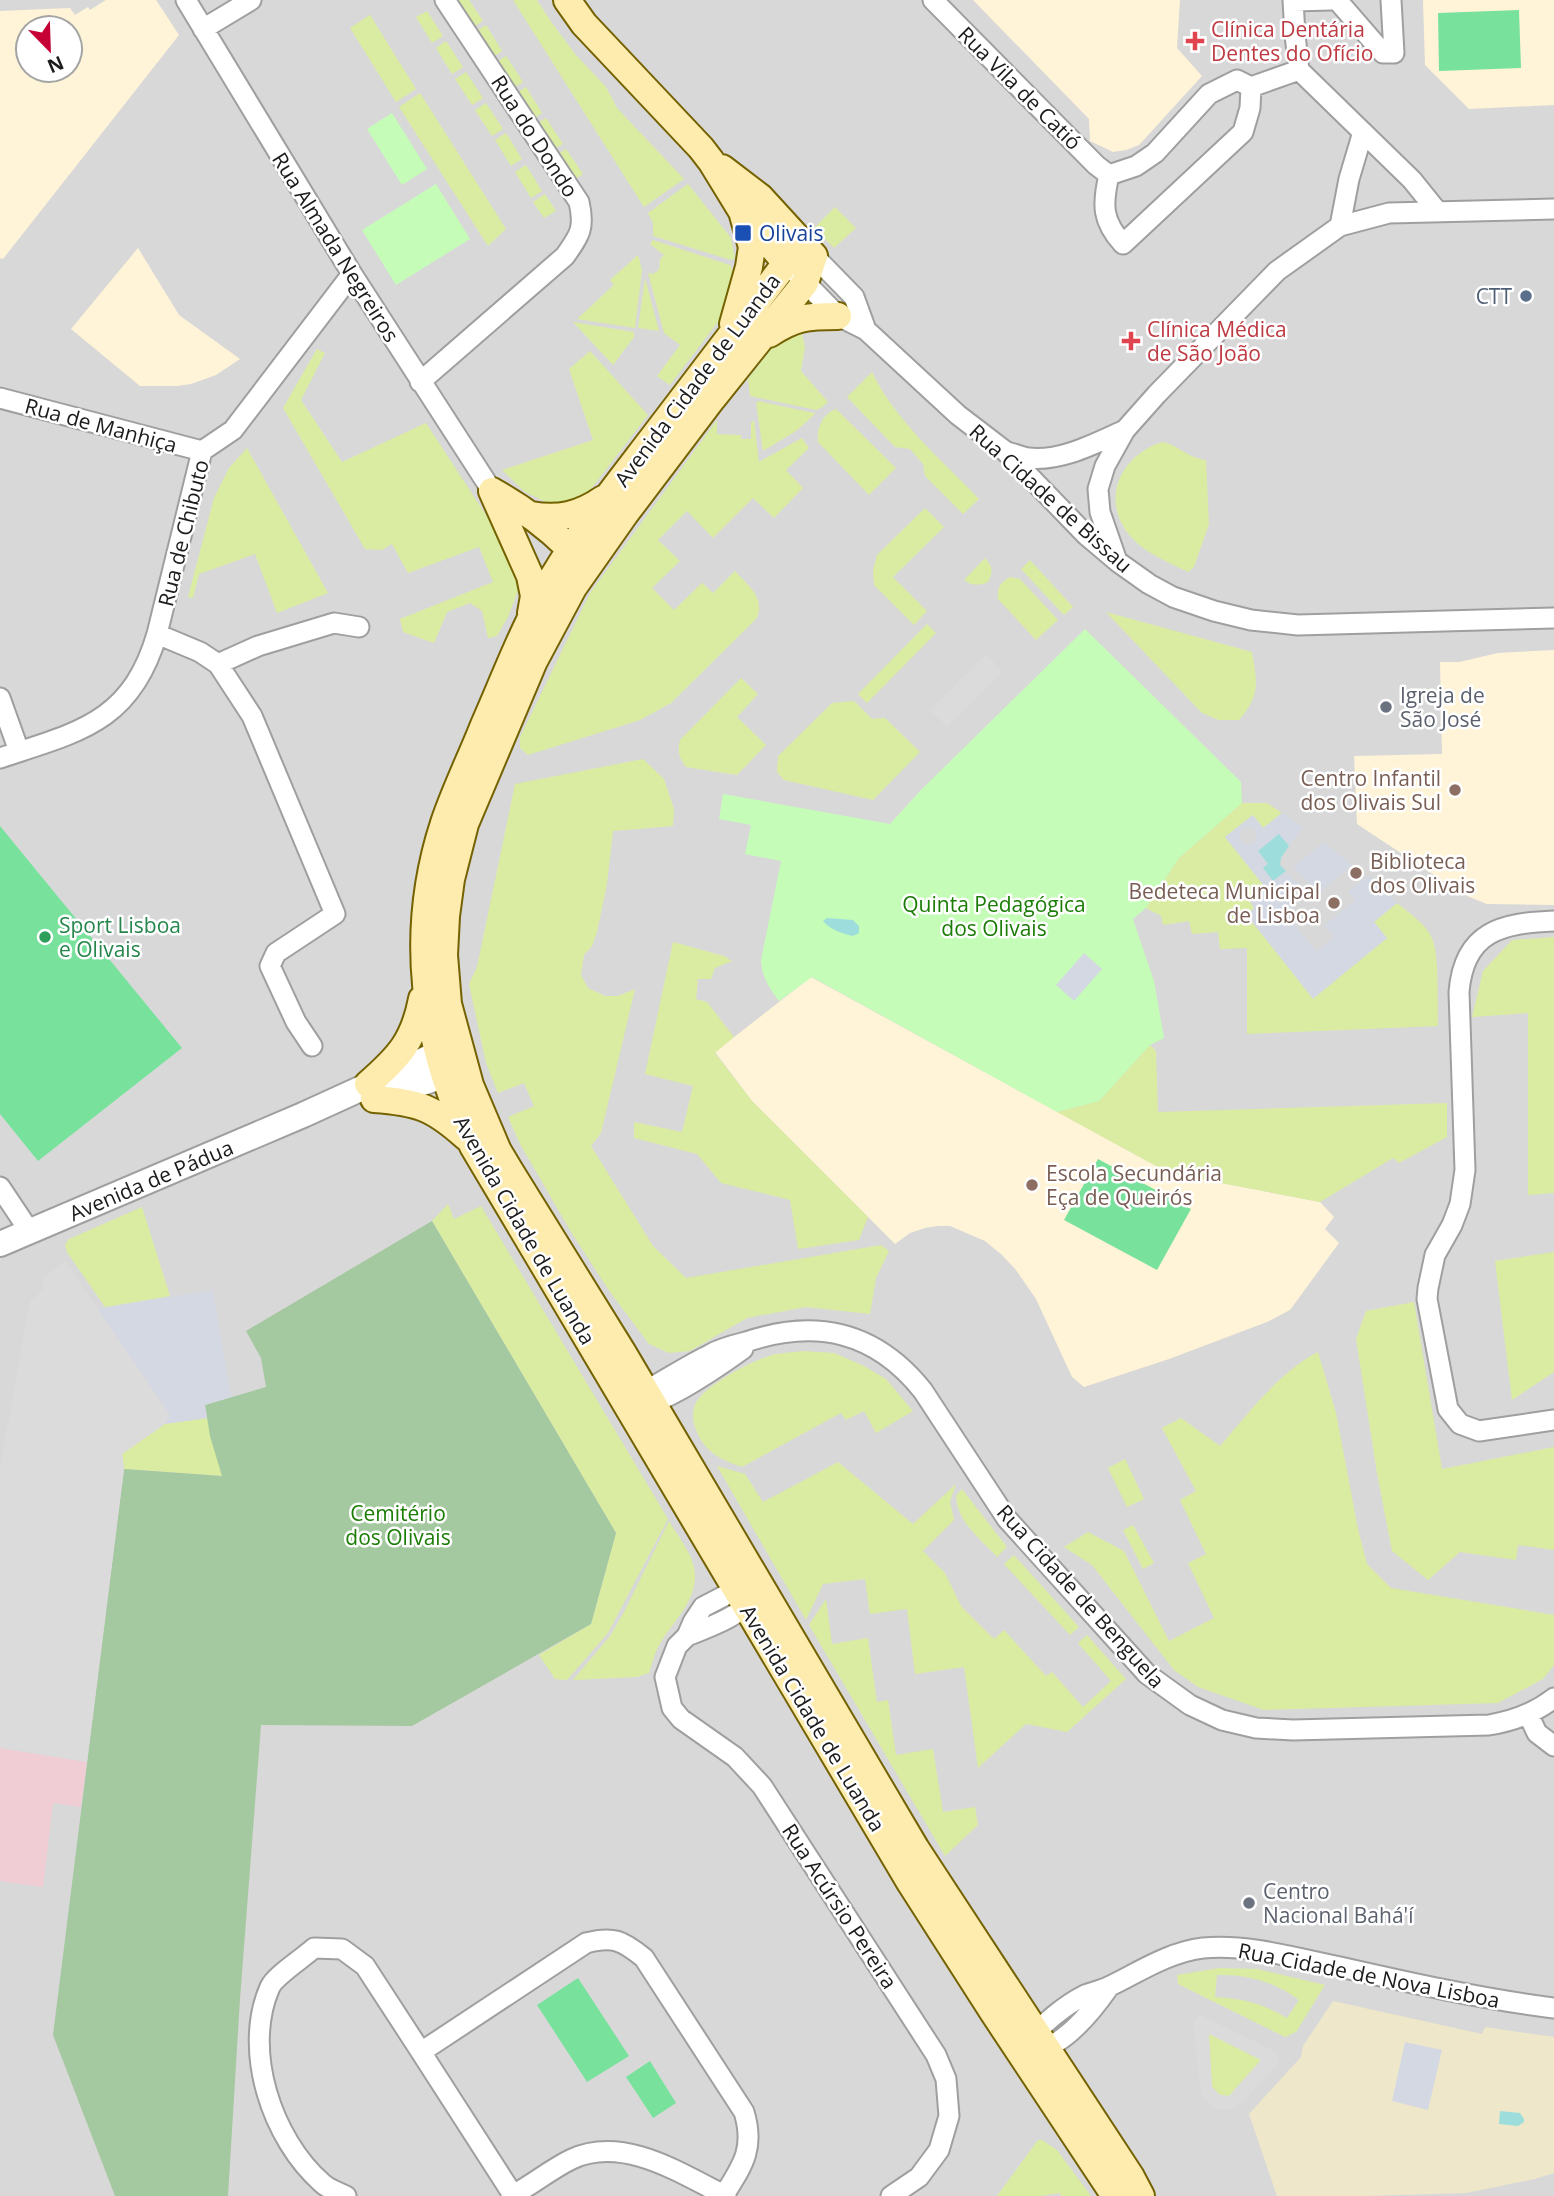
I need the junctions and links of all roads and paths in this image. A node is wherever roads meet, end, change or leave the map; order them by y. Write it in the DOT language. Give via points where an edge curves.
graph roads {
  1 [pos="186,0"];
  2 [pos="251,0"];
  3 [pos="445,0"];
  4 [pos="567,0"];
  5 [pos="933,0"];
  6 [pos="1331,0"];
  7 [pos="1337,0"];
  8 [pos="1391,0"];
  9 [pos="1293,1"];
  10 [pos="203,29"];
  11 [pos="1300,70"];
  12 [pos="1251,87"];
  13 [pos="1363,132"];
  14 [pos="711,161"];
  15 [pos="1109,175"];
  16 [pos="1554,209"];
  17 [pos="741,211"];
  18 [pos="1437,211"];
  19 [pos="1340,226"];
  20 [pos="814,256"];
  21 [pos="786,263"];
  22 [pos="352,274"];
  23 [pos="805,283"];
  24 [pos="838,316"];
  25 [pos="866,330"];
  26 [pos="728,341"];
  27 [pos="754,346"];
  28 [pos="420,382"];
  29 [pos="0,398"];
  30 [pos="1125,430"];
  31 [pos="1005,451"];
  32 [pos="202,452"];
  33 [pos="615,488"];
  34 [pos="492,491"];
  35 [pos="531,515"];
  36 [pos="506,526"];
  37 [pos="573,559"];
  38 [pos="1118,562"];
  39 [pos="1554,618"];
  40 [pos="529,621"];
  41 [pos="359,627"];
  42 [pos="157,634"];
  43 [pos="218,664"];
  44 [pos="0,698"];
  45 [pos="19,751"];
  46 [pos="0,758"];
  47 [pos="1554,921"];
  48 [pos="425,984"];
  49 [pos="312,1046"];
  50 [pos="447,1064"];
  51 [pos="371,1091"];
  52 [pos="470,1141"];
  53 [pos="0,1187"];
  54 [pos="30,1232"];
  55 [pos="0,1244"];
  56 [pos="642,1401"];
  57 [pos="1554,1420"];
  58 [pos="749,1596"];
  59 [pos="1554,1698"];
  60 [pos="1528,1714"];
  61 [pos="1554,1746"];
  62 [pos="1554,2008"];
  63 [pos="1034,2045"];
  64 [pos="421,2052"];
  65 [pos="318,2190"];
  66 [pos="725,2195"];
  67 [pos="346,2196"];
  68 [pos="512,2196"];
  69 [pos="891,2196"];
  70 [pos="1115,2196"];
  71 [pos="1141,2196"];
  1 -- 10 [label="street, Rua Almada Negreiros"];
  2 -- 10 [label="street"];
  3 -- 28 [label="street, Rua do Dondo" via="579,202 583,219 580,235 565,256"];
  4 -- 14 [label="main road, Rua Cidade de Bissau"];
  5 -- 15 [label="street, Rua Vila de Catió"];
  6 -- 9 [label="street"];
  7 -- 8 [label="street" via="1383,53 1394,53"];
  9 -- 11 [label="street"];
  10 -- 22 [label="street, Rua Almada Negreiros"];
  11 -- 12 [label="street"];
  11 -- 13 [label="street"];
  12 -- 15 [label="street" via="1237,80 1209,94 1155,153 1136,166"];
  12 -- 15 [label="street" via="1243,132 1123,244 1107,220"];
  13 -- 18 [label="street"];
  13 -- 19 [label="street"];
  14 -- 17 [label="main road, Rua Cidade de Bissau"];
  14 -- 20 [label="main road, Rua Cidade de Bissau" via="760,197"];
  16 -- 18 [label="street"];
  17 -- 21 [label="main road, Rua Cidade de Bissau"];
  17 -- 26 [label="main road" via="752,247"];
  18 -- 19 [label="street" via="1389,213"];
  19 -- 30 [label="street" via="1277,271"];
  20 -- 21 [label="main road, Avenida Cidade de Luanda"];
  20 -- 23 [label="main road, Avenida Cidade de Luanda"];
  20 -- 25 [label="street, Rua Cidade de Bissau" via="854,297"];
  21 -- 23 [label="street, Rua Cidade de Bissau"];
  21 -- 26 [label="main road, Avenida Cidade de Luanda"];
  22 -- 28 [label="street, Rua Almada Negreiros"];
  22 -- 32 [label="street, Rua de Chibuto" via="233,430"];
  23 -- 24 [label="street, Rua Cidade de Bissau"];
  23 -- 27 [label="main road, Avenida Cidade de Luanda"];
  24 -- 25 [label="street, Rua Cidade de Bissau"];
  24 -- 27 [label="main road" via="792,320"];
  25 -- 31 [label="street, Rua Cidade de Bissau" via="958,415"];
  26 -- 33 [label="main road, Avenida Cidade de Luanda"];
  27 -- 37 [label="main road, Avenida Cidade de Luanda"];
  28 -- 34 [label="street, Rua Almada Negreiros"];
  29 -- 32 [label="street, Rua de Manhiça"];
  30 -- 31 [label="street" via="1084,449 1049,457 1028,458"];
  30 -- 38 [label="street" via="1098,489 1100,512"];
  31 -- 38 [label="street, Rua Cidade de Bissau"];
  32 -- 42 [label="street, Rua de Chibuto"];
  33 -- 35 [label="main road" via="574,515"];
  33 -- 37 [label="main road, Avenida Cidade de Luanda"];
  34 -- 35 [label="main road"];
  34 -- 36 [label="main road"];
  35 -- 37 [label="main road"];
  36 -- 37 [label="main road" via="532,550"];
  36 -- 40 [label="main road" via="534,589"];
  37 -- 40 [label="main road, Avenida Cidade de Luanda"];
  37 -- 50 [label="main road, Avenida Cidade de Luanda" via="554,620 487,770 456,853 444,955"];
  38 -- 39 [label="street, Rua Cidade de Bissau" via="1173,597 1251,620 1298,625"];
  40 -- 48 [label="main road, Avenida Cidade de Luanda" via="444,824 427,905"];
  41 -- 43 [label="street" via="334,623 258,646"];
  42 -- 43 [label="street"];
  42 -- 45 [label="street, Rua de Chibuto" via="143,673 116,707 80,731"];
  43 -- 49 [label="street" via="252,716 335,914 276,953 270,967"];
  44 -- 45 [label="street"];
  45 -- 46 [label="street, Rua de Chibuto"];
  47 -- 57 [label="street" via="1499,928 1478,943 1464,966 1459,992 1465,1179 1456,1214 1432,1265 1427,1299 1445,1399 1453,1417 1479,1431"];
  48 -- 50 [label="main road, Avenida Cidade de Luanda" via="428,1011"];
  48 -- 51 [label="main road" via="413,1032"];
  50 -- 51 [label="street, Avenida de Pádua"];
  50 -- 52 [label="main road, Avenida Cidade de Luanda"];
  50 -- 56 [label="main road, Avenida Cidade de Luanda" via="481,1112 504,1161 562,1252"];
  51 -- 52 [label="main road" via="429,1108"];
  51 -- 54 [label="street, Avenida de Pádua" via="303,1115"];
  52 -- 56 [label="main road, Avenida Cidade de Luanda"];
  53 -- 54 [label="street"];
  54 -- 55 [label="street, Avenida de Pádua"];
  56 -- 58 [label="main road, Avenida Cidade de Luanda"];
  56 -- 60 [label="street, Rua Cidade de Benguela" via="720,1365 758,1338 794,1330 849,1337 898,1364 923,1391 1007,1519 1147,1674 1175,1696 1206,1713 1273,1730 1489,1725"];
  58 -- 63 [label="main road, Avenida Cidade de Luanda" via="916,1849"];
  58 -- 69 [label="street, Rua Acúrsio Pereira" via="704,1607 677,1646 665,1677 672,1707 762,1786 936,2055 946,2080 949,2116 939,2150 919,2177"];
  59 -- 60 [label="street, Rua Cidade de Benguela"];
  60 -- 61 [label="street" via="1537,1733"];
  62 -- 63 [label="street, Rua Cidade de Nova Lisboa" via="1283,1955 1202,1948 1136,1971 1109,1987 1094,2009"];
  63 -- 70 [label="main road, Avenida Cidade de Luanda"];
  63 -- 71 [label="main road, Avenida Cidade de Luanda"];
  64 -- 65 [label="street" via="365,1966 342,1948 314,1948 271,1984 260,2019 259,2056 265,2090"];
  64 -- 66 [label="street" via="586,1943 606,1938 627,1944 643,1958 744,2112 750,2131 748,2150"];
  64 -- 68 [label="street"];
  65 -- 67 [label="street"];
  66 -- 68 [label="street" via="621,2151 573,2159"];
}
